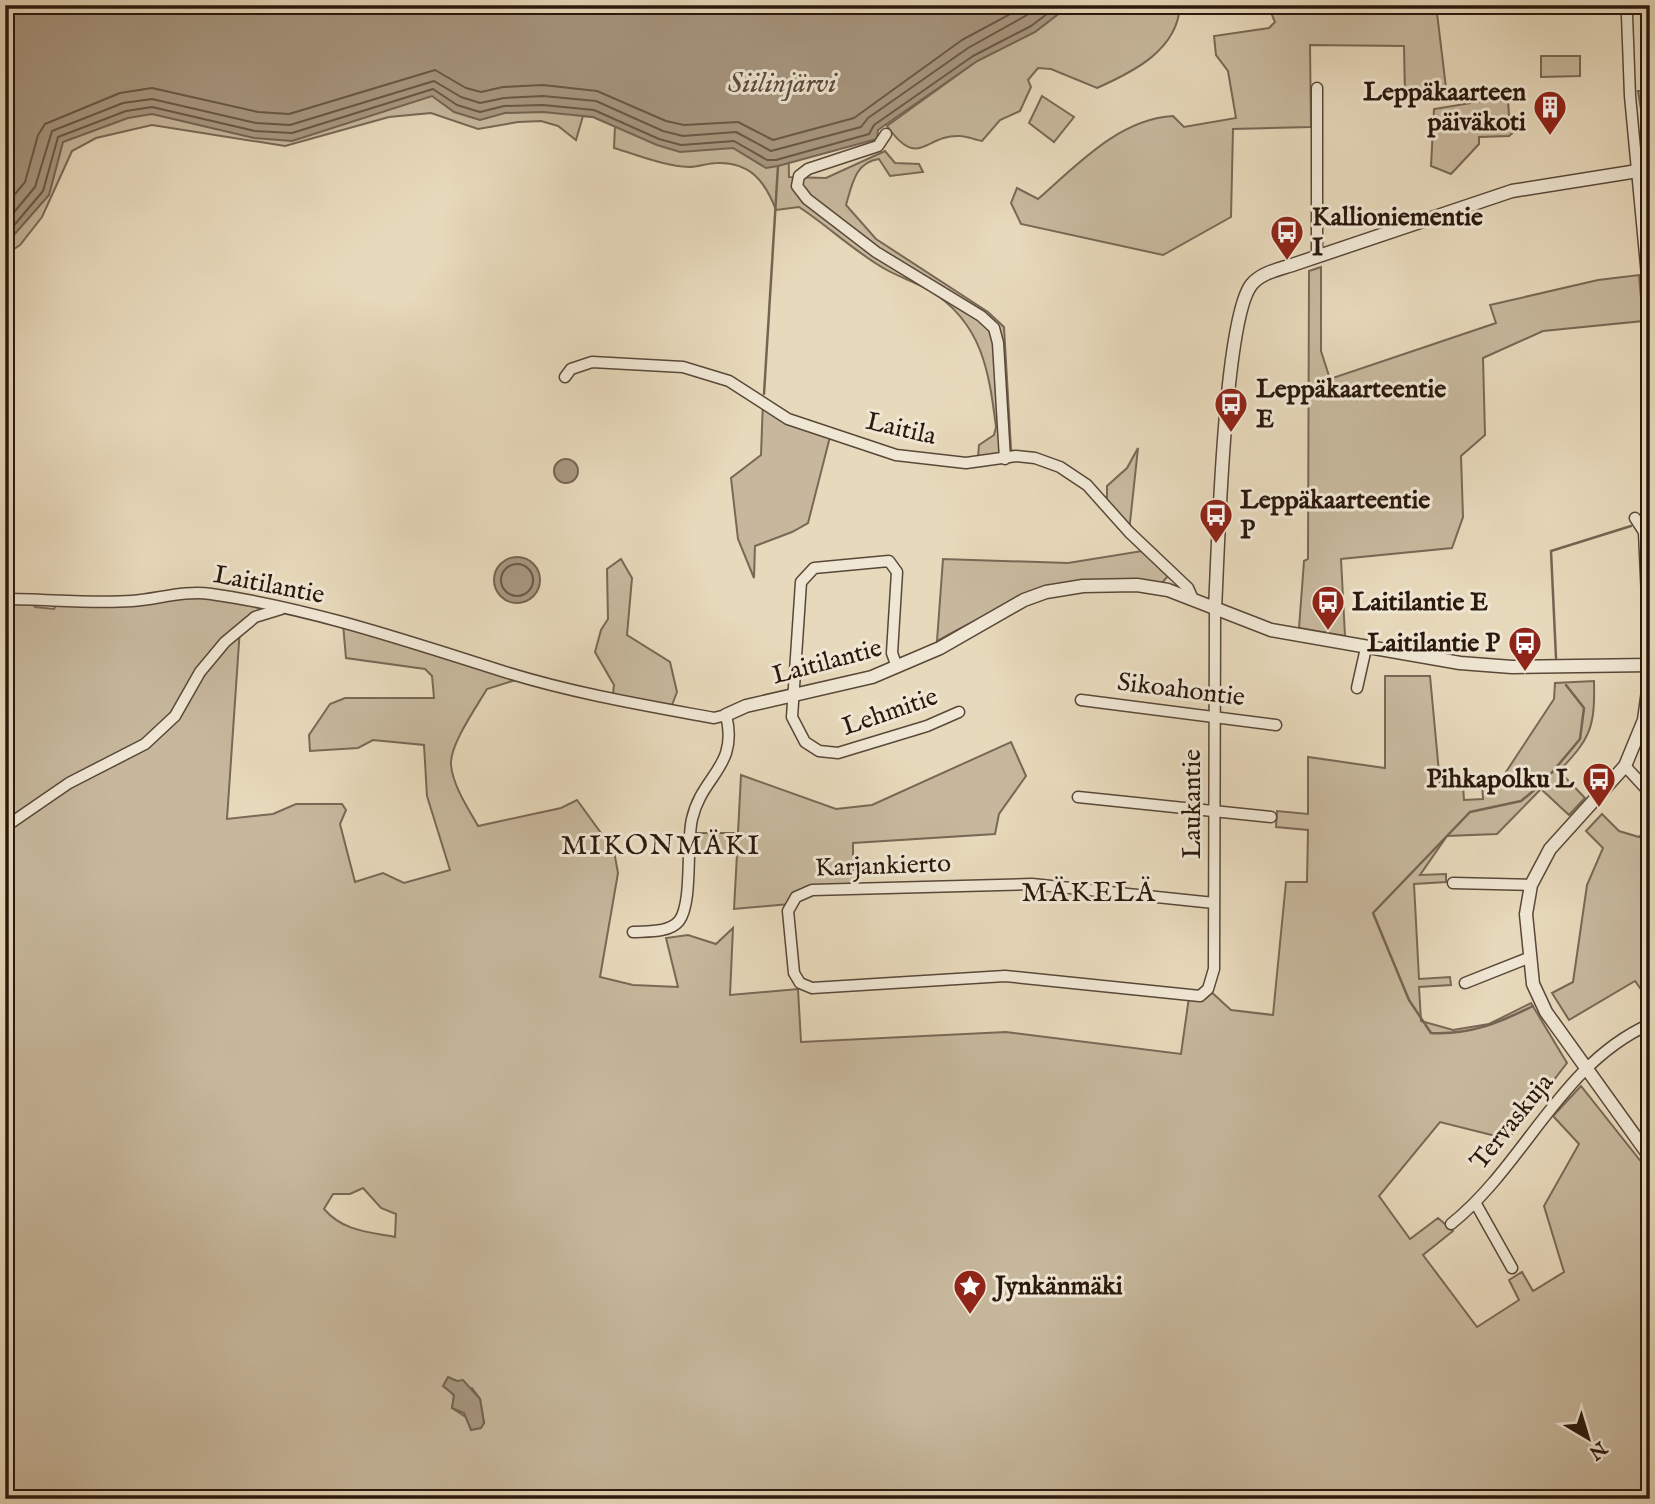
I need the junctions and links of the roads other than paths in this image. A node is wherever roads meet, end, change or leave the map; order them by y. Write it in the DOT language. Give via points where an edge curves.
graph roads {
  1 [pos="1627,15"];
  2 [pos="1317,88"];
  3 [pos="886,134"];
  4 [pos="1643,169"];
  5 [pos="1317,256"];
  6 [pos="1650,308"];
  7 [pos="565,377"];
  8 [pos="1005,459"];
  9 [pos="1635,518"];
  10 [pos="1192,597"];
  11 [pos="5,599"];
  12 [pos="287,608"];
  13 [pos="1215,608"];
  14 [pos="1366,648"];
  15 [pos="1650,664"];
  16 [pos="897,667"];
  17 [pos="1650,676"];
  18 [pos="1357,688"];
  19 [pos="793,695"];
  20 [pos="1081,700"];
  21 [pos="959,712"];
  22 [pos="726,715"];
  23 [pos="1215,717"];
  24 [pos="1647,720"];
  25 [pos="1276,725"];
  26 [pos="1625,766"];
  27 [pos="1650,793"];
  28 [pos="1078,797"];
  29 [pos="1214,812"];
  30 [pos="1271,817"];
  31 [pos="5,827"];
  32 [pos="1453,883"];
  33 [pos="1531,885"];
  34 [pos="1214,903"];
  35 [pos="633,933"];
  36 [pos="1528,958"];
  37 [pos="1465,983"];
  38 [pos="1200,996"];
  39 [pos="1650,1024"];
  40 [pos="1584,1069"];
  41 [pos="1650,1157"];
  42 [pos="1476,1204"];
  43 [pos="1451,1224"];
  44 [pos="1512,1268"];
  1 -- 4 [label="street"];
  2 -- 5 [label="street"];
  3 -- 8 [label="street" via="878,146 807,169 797,186 807,199 876,252 973,310 994,328"];
  4 -- 5 [label="street" via="1512,191"];
  4 -- 6 [label="street"];
  5 -- 13 [label="street" via="1260,277 1245,294 1238,318 1224,447"];
  7 -- 8 [label="street, Laitila" via="571,369 592,362 683,367 729,381 788,419 896,455 966,463"];
  8 -- 10 [label="street, Laitila" via="1035,458 1060,467 1087,485"];
  9 -- 15 [label="street" via="1644,532"];
  10 -- 13 [label="street, Laitilantie"];
  10 -- 16 [label="street, Laitilantie" via="1137,585 1046,592"];
  11 -- 12 [label="street, Laitilantie" via="133,601 207,593"];
  12 -- 22 [label="street, Laitilantie" via="627,704 714,718"];
  12 -- 31 [label="street" via="255,617 233,635 200,672 167,725 145,744 69,783"];
  13 -- 14 [label="street, Laitilantie" via="1271,630"];
  13 -- 23 [label="street, Laukantie"];
  14 -- 15 [label="street, Laitilantie" via="1512,667"];
  14 -- 18 [label="street"];
  16 -- 19 [label="street, Laitilantie"];
  16 -- 19 [label="street" via="892,653 894,566 881,560 814,568 801,582"];
  17 -- 24 [label="street"];
  19 -- 21 [label="street, Lehmitie" via="796,730 805,742 827,754 927,726"];
  19 -- 22 [label="street, Laitilantie"];
  20 -- 23 [label="street, Sikoahontie"];
  22 -- 35 [label="street" via="730,731 727,756 696,802 691,820 681,919 669,928"];
  23 -- 25 [label="street, Sikoahontie"];
  23 -- 29 [label="street, Laukantie"];
  24 -- 26 [label="street"];
  26 -- 27 [label="street"];
  26 -- 33 [label="street" via="1550,849"];
  28 -- 29 [label="street"];
  29 -- 30 [label="street"];
  29 -- 34 [label="street, Laukantie"];
  32 -- 33 [label="street"];
  33 -- 36 [label="street" via="1526,914"];
  34 -- 38 [label="street, Laukantie" via="1214,969 1208,989"];
  34 -- 38 [label="street, Karjankierto" via="1032,884 812,890 796,897 788,911 794,973 800,983 812,988 1005,976"];
  36 -- 37 [label="street"];
  36 -- 40 [label="street" via="1546,1012"];
  39 -- 40 [label="street, Tervaskuja"];
  40 -- 41 [label="street"];
  40 -- 42 [label="street, Tervaskuja"];
  42 -- 43 [label="street, Tervaskuja"];
  42 -- 44 [label="street, Tervaskuja"];
}
